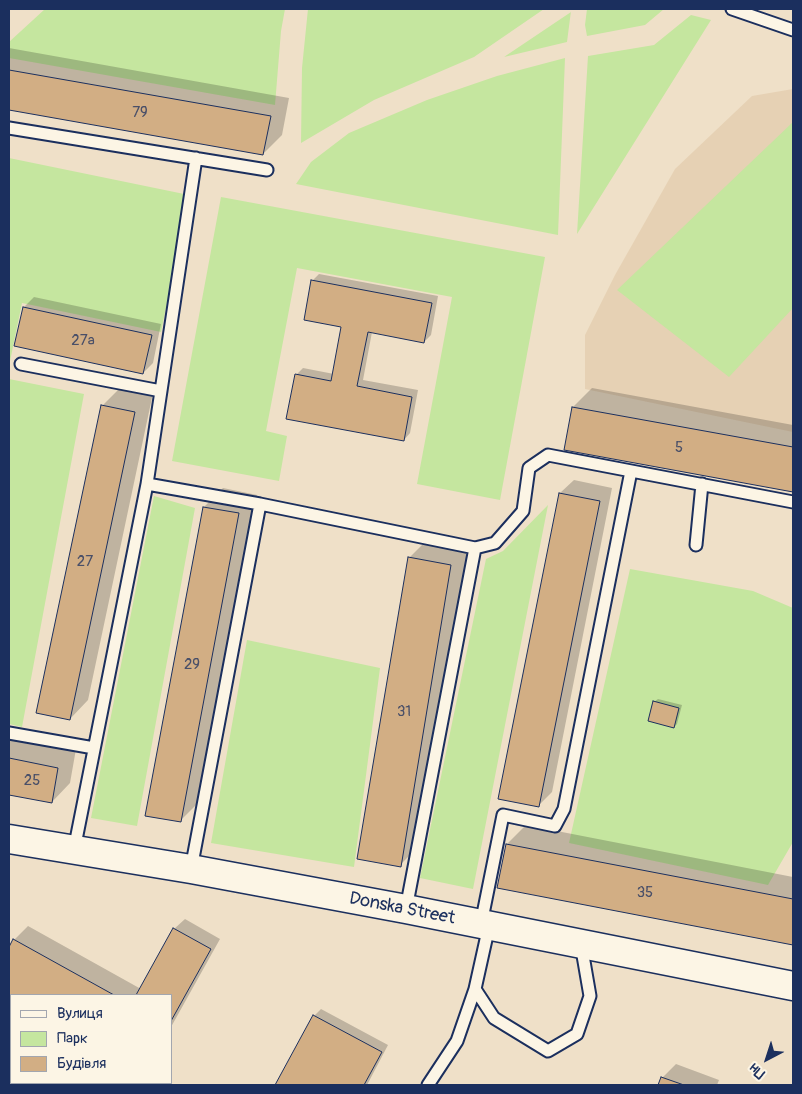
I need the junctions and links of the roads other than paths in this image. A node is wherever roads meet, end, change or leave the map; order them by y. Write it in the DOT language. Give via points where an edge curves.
graph roads {
  1 [pos="732,9"];
  2 [pos="793,30"];
  3 [pos="9,128"];
  4 [pos="196,158"];
  5 [pos="267,170"];
  6 [pos="21,364"];
  7 [pos="161,390"];
  8 [pos="632,471"];
  9 [pos="147,484"];
  10 [pos="702,484"];
  11 [pos="793,502"];
  12 [pos="260,504"];
  13 [pos="696,546"];
  14 [pos="475,548"];
  15 [pos="9,733"];
  16 [pos="94,748"];
  17 [pos="9,839"];
  18 [pos="74,850"];
  19 [pos="191,869"];
  20 [pos="406,909"];
  21 [pos="485,925"];
  22 [pos="581,944"];
  23 [pos="793,986"];
  24 [pos="475,989"];
  25 [pos="428,1085"];
  1 -- 2 [label="lane"];
  3 -- 4 [label="lane"];
  4 -- 5 [label="lane"];
  4 -- 7 [label="lane"];
  6 -- 7 [label="lane"];
  7 -- 9 [label="lane"];
  8 -- 10 [label="lane"];
  8 -- 14 [label="lane" via="548,455 529,468 523,511 495,543"];
  8 -- 21 [label="lane" via="564,809 555,826 503,815"];
  9 -- 12 [label="lane"];
  9 -- 16 [label="lane"];
  10 -- 11 [label="lane"];
  10 -- 13 [label="lane"];
  12 -- 14 [label="lane"];
  12 -- 19 [label="lane"];
  14 -- 20 [label="lane"];
  15 -- 16 [label="lane"];
  16 -- 18 [label="lane"];
  17 -- 18 [label="street, Donska Street"];
  18 -- 19 [label="street, Donska Street"];
  19 -- 20 [label="street, Donska Street"];
  20 -- 21 [label="street, Donska Street"];
  21 -- 22 [label="street, Donska Street"];
  21 -- 24 [label="lane"];
  22 -- 23 [label="street, Donska Street"];
  22 -- 24 [label="lane" via="590,996 577,1034 548,1050 494,1018"];
  24 -- 25 [label="lane" via="457,1041"];
}
